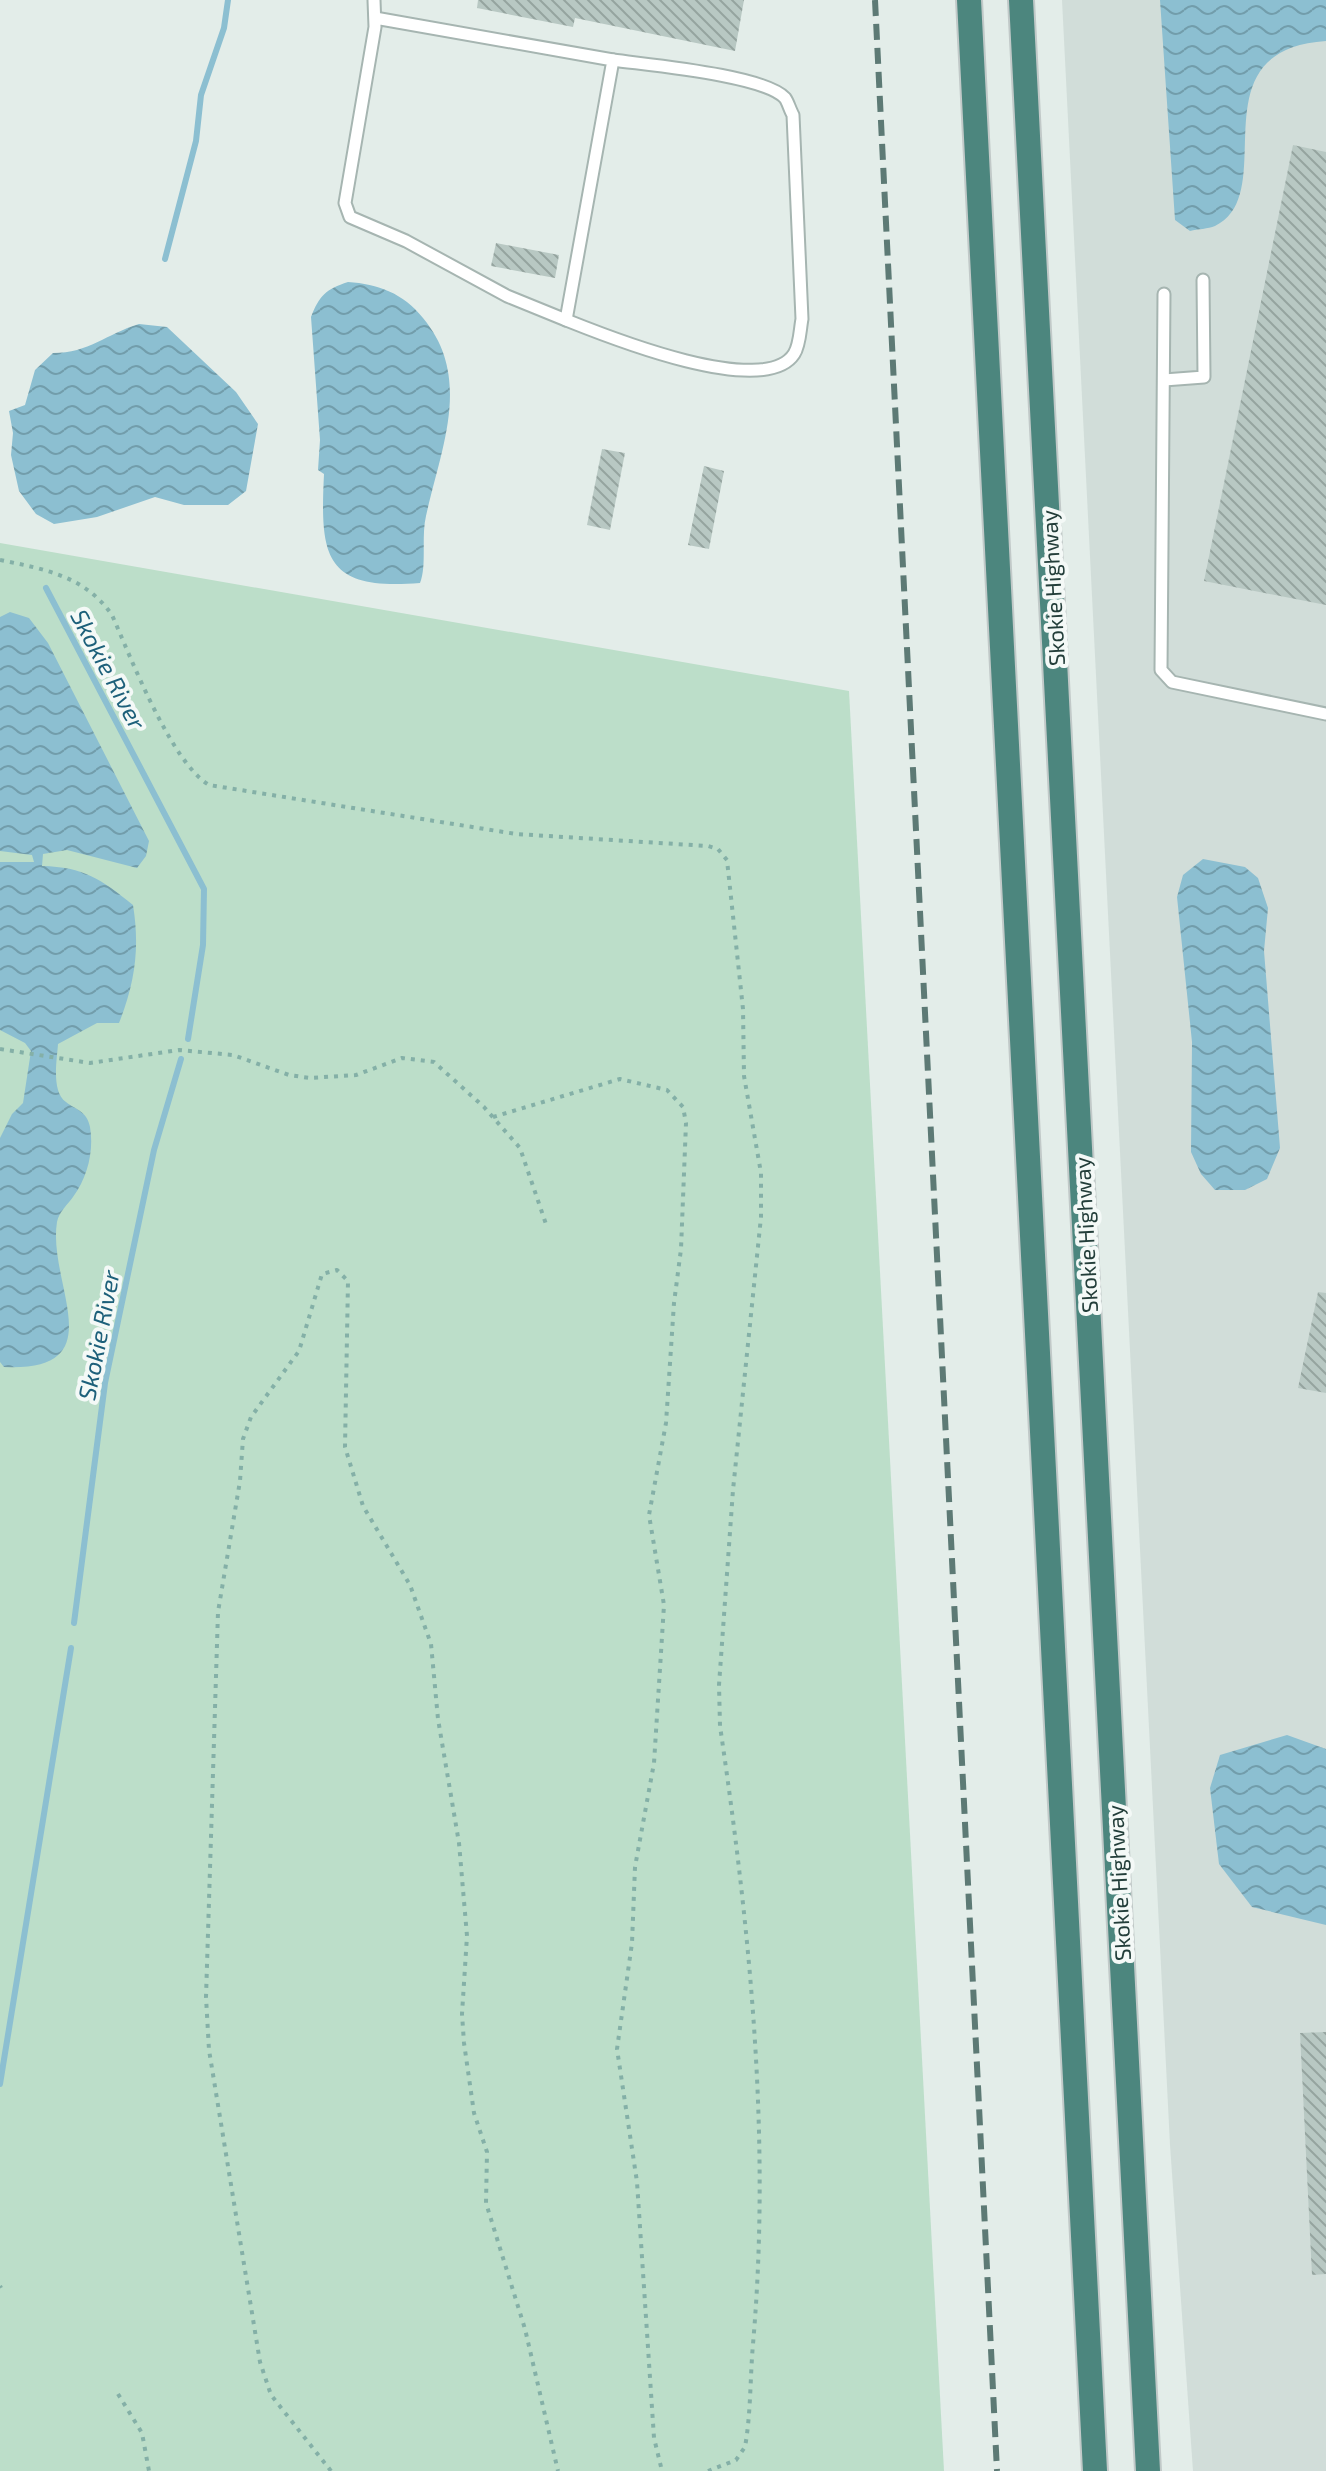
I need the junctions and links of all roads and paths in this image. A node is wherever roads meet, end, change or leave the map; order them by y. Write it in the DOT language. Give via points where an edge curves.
graph roads {
  1 [pos="374,0"];
  2 [pos="969,0"];
  3 [pos="1021,0"];
  4 [pos="375,18"];
  5 [pos="613,60"];
  6 [pos="1203,280"];
  7 [pos="1164,294"];
  8 [pos="566,320"];
  9 [pos="1164,380"];
  10 [pos="0,560"];
  11 [pos="1326,714"];
  12 [pos="0,1049"];
  13 [pos="493,1117"];
  14 [pos="547,1227"];
  15 [pos="118,2394"];
  16 [pos="149,2471"];
  17 [pos="331,2471"];
  18 [pos="558,2471"];
  19 [pos="662,2471"];
  20 [pos="708,2471"];
  21 [pos="1095,2471"];
  22 [pos="1148,2471"];
  1 -- 4 [label="lane"];
  2 -- 21 [label="highway"];
  3 -- 22 [label="highway, Skokie Highway"];
  4 -- 5 [label="lane"];
  4 -- 8 [label="lane" via="345,203 350,217"];
  5 -- 8 [label="lane"];
  5 -- 8 [label="lane" via="742,80 767,86 785,98 793,115 802,319 798,342 782,364 766,371 736,370 669,357"];
  6 -- 9 [label="lane" via="1204,377"];
  7 -- 9 [label="lane"];
  9 -- 11 [label="lane" via="1161,670 1172,682"];
  10 -- 20 [label="path" via="54,572 101,599 179,755 209,785 516,834 708,846 727,860 743,1009 744,1076 761,1173 761,1217 733,1490 720,1726 756,2034 761,2180 745,2447 736,2460"];
  12 -- 13 [label="path" via="98,1063 179,1050 233,1055 289,1075 332,1079 419,1057 434,1062"];
  13 -- 14 [label="path" via="520,1148"];
  13 -- 19 [label="path" via="620,1079 667,1090 683,1107 686,1123 666,1423 649,1515 664,1605 654,1763 638,1843 628,1975 617,2029 637,2182 654,2438"];
  15 -- 16 [label="path" via="142,2433"];
  17 -- 18 [label="path" via="271,2395 260,2362 209,2050 206,1984 218,1612 246,1426 299,1351 322,1274 337,1270 344,1273 349,1293 343,1422 351,1475 363,1506 410,1585 431,1644 459,1843 467,1936 464,2043 474,2113 487,2152 486,2203 525,2329"];
}
